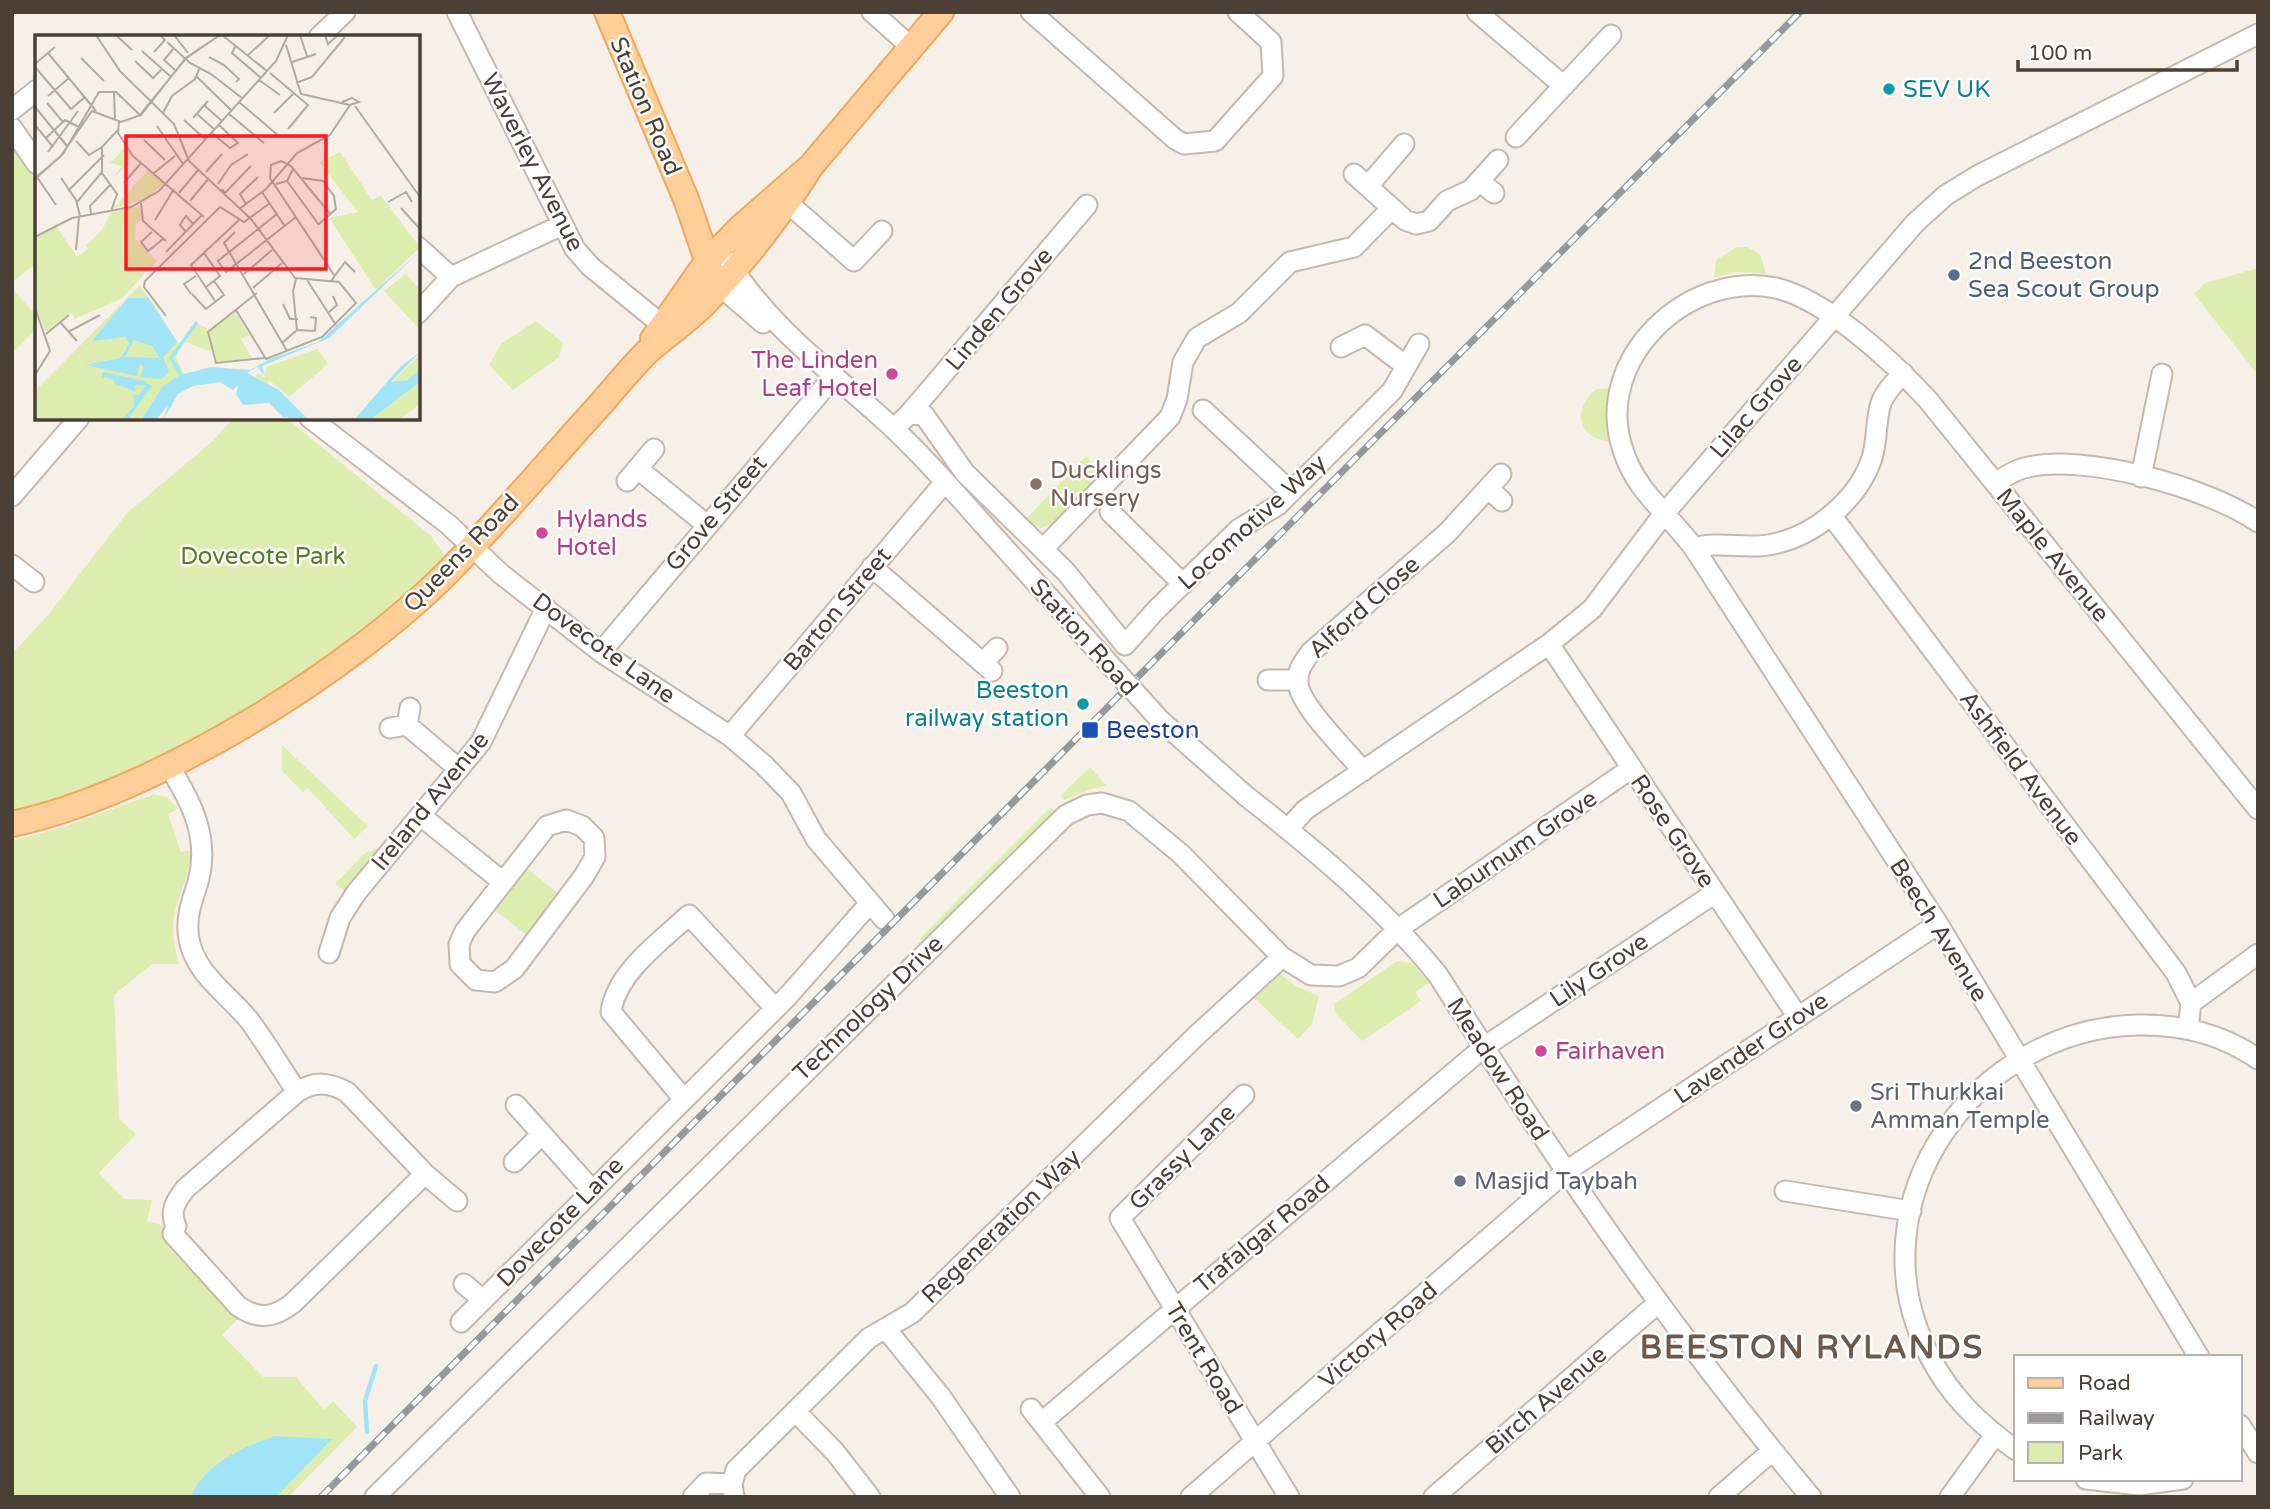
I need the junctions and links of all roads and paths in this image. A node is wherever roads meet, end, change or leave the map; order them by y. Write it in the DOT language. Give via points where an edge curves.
graph roads {
  1 [pos="345,12"];
  2 [pos="457,12"];
  3 [pos="607,12"];
  4 [pos="872,12"];
  5 [pos="940,12"];
  6 [pos="1031,12"];
  7 [pos="1238,12"];
  8 [pos="1477,12"];
  9 [pos="321,35"];
  10 [pos="1611,35"];
  11 [pos="2257,37"];
  12 [pos="910,46"];
  13 [pos="1563,86"];
  14 [pos="35,92"];
  15 [pos="12,110"];
  16 [pos="12,128"];
  17 [pos="1516,137"];
  18 [pos="1404,144"];
  19 [pos="1497,160"];
  20 [pos="35,161"];
  21 [pos="811,166"];
  22 [pos="788,203"];
  23 [pos="1087,205"];
  24 [pos="1392,208"];
  25 [pos="562,225"];
  26 [pos="882,231"];
  27 [pos="420,249"];
  28 [pos="713,256"];
  29 [pos="450,277"];
  30 [pos="727,278"];
  31 [pos="420,311"];
  32 [pos="1833,317"];
  33 [pos="661,324"];
  34 [pos="1419,344"];
  35 [pos="1341,347"];
  36 [pos="647,352"];
  37 [pos="1406,366"];
  38 [pos="1903,373"];
  39 [pos="2162,374"];
  40 [pos="834,376"];
  41 [pos="1203,410"];
  42 [pos="910,413"];
  43 [pos="77,420"];
  44 [pos="317,420"];
  45 [pos="894,429"];
  46 [pos="654,449"];
  47 [pos="2141,477"];
  48 [pos="945,482"];
  49 [pos="1995,483"];
  50 [pos="1497,488"];
  51 [pos="1291,492"];
  52 [pos="12,496"];
  53 [pos="1110,512"];
  54 [pos="1663,515"];
  55 [pos="1831,515"];
  56 [pos="2258,523"];
  57 [pos="707,525"];
  58 [pos="472,547"];
  59 [pos="1694,548"];
  60 [pos="1043,549"];
  61 [pos="12,565"];
  62 [pos="873,567"];
  63 [pos="34,582"];
  64 [pos="1183,584"];
  65 [pos="546,608"];
  66 [pos="1549,644"];
  67 [pos="1125,645"];
  68 [pos="997,648"];
  69 [pos="601,652"];
  70 [pos="1268,680"];
  71 [pos="1297,680"];
  72 [pos="402,721"];
  73 [pos="730,736"];
  74 [pos="169,766"];
  75 [pos="1632,768"];
  76 [pos="460,769"];
  77 [pos="1363,771"];
  78 [pos="2258,809"];
  79 [pos="421,816"];
  80 [pos="12,824"];
  81 [pos="1288,829"];
  82 [pos="503,882"];
  83 [pos="1715,892"];
  84 [pos="870,903"];
  85 [pos="884,919"];
  86 [pos="1938,924"];
  87 [pos="1398,929"];
  88 [pos="329,953"];
  89 [pos="2258,954"];
  90 [pos="1282,957"];
  91 [pos="2191,1003"];
  92 [pos="775,1008"];
  93 [pos="1797,1017"];
  94 [pos="2188,1028"];
  95 [pos="1484,1047"];
  96 [pos="2017,1059"];
  97 [pos="2258,1059"];
  98 [pos="297,1092"];
  99 [pos="1244,1095"];
  100 [pos="683,1098"];
  101 [pos="516,1105"];
  102 [pos="542,1134"];
  103 [pos="514,1162"];
  104 [pos="1565,1172"];
  105 [pos="425,1174"];
  106 [pos="591,1189"];
  107 [pos="1786,1191"];
  108 [pos="457,1201"];
  109 [pos="1911,1211"];
  110 [pos="1120,1218"];
  111 [pos="464,1283"];
  112 [pos="483,1300"];
  113 [pos="1658,1303"];
  114 [pos="1174,1308"];
  115 [pos="461,1322"];
  116 [pos="886,1329"];
  117 [pos="2198,1355"];
  118 [pos="795,1411"];
  119 [pos="2242,1429"];
  120 [pos="1995,1435"];
  121 [pos="1254,1442"];
  122 [pos="2014,1449"];
  123 [pos="1772,1451"];
  124 [pos="2253,1454"];
  125 [pos="2104,1481"];
  126 [pos="2168,1481"];
  127 [pos="733,1490"];
  128 [pos="374,1497"];
  129 [pos="693,1497"];
  130 [pos="870,1497"];
  131 [pos="1010,1497"];
  132 [pos="1100,1497"];
  133 [pos="1191,1497"];
  134 [pos="1289,1497"];
  135 [pos="1434,1497"];
  136 [pos="1719,1497"];
  137 [pos="1811,1497"];
  138 [pos="1950,1497"];
  1 -- 9 [label="street"];
  2 -- 25 [label="street, Waverley Avenue"];
  3 -- 28 [label="main road, Station Road"];
  4 -- 12 [label="street"];
  5 -- 12 [label="main road, Queens Road"];
  6 -- 7 [label="street" via="1184,144 1215,141 1273,76 1271,42"];
  8 -- 13 [label="street"];
  10 -- 13 [label="street"];
  11 -- 32 [label="street, Lilac Grove" via="1946,195 1915,223"];
  12 -- 21 [label="main road, Queens Road"];
  13 -- 17 [label="street"];
  14 -- 15 [label="street"];
  16 -- 20 [label="street"];
  18 -- 24 [label="street" via="1361,180"];
  19 -- 24 [label="street" via="1487,187 1447,201 1429,221 1411,223"];
  21 -- 22 [label="main road, Queens Road"];
  21 -- 28 [label="main road, Queens Road"];
  22 -- 26 [label="street" via="853,261"];
  22 -- 30 [label="main road, Queens Road"];
  23 -- 42 [label="street, Linden Grove"];
  24 -- 60 [label="street" via="1359,243 1290,262 1239,313 1197,338 1183,362 1170,417"];
  25 -- 29 [label="street"];
  25 -- 33 [label="street, Waverley Avenue" via="582,259"];
  27 -- 29 [label="street"];
  28 -- 30 [label="main road, Station Road"];
  28 -- 33 [label="main road, Queens Road"];
  29 -- 31 [label="street"];
  30 -- 36 [label="main road, Queens Road" via="683,324"];
  30 -- 40 [label="street, Station Road"];
  32 -- 38 [label="street, Maple Avenue"];
  32 -- 54 [label="street, Lilac Grove"];
  32 -- 54 [label="street, Maple Avenue" via="1812,302 1776,288 1726,288 1674,310 1647,335 1625,380 1619,432 1630,467"];
  33 -- 36 [label="main road, Queens Road"];
  34 -- 37 [label="street, Locomotive Way"];
  35 -- 37 [label="street" via="1364,335"];
  36 -- 58 [label="main road, Queens Road"];
  37 -- 51 [label="street, Locomotive Way" via="1392,391"];
  38 -- 49 [label="street, Maple Avenue"];
  38 -- 55 [label="street" via="1881,403 1872,459 1862,481"];
  39 -- 47 [label="street"];
  40 -- 45 [label="street, Station Road"];
  40 -- 57 [label="street, Grove Street"];
  41 -- 51 [label="street"];
  42 -- 45 [label="street"];
  42 -- 60 [label="street, Station Road" via="925,415 965,473"];
  43 -- 52 [label="street"];
  44 -- 58 [label="street, Dovecote Lane"];
  45 -- 48 [label="street, Station Road"];
  46 -- 57 [label="street" via="632,475"];
  47 -- 49 [label="street" via="2095,467 2046,465 2025,468"];
  47 -- 56 [label="street" via="2216,500"];
  48 -- 62 [label="street, Barton Street"];
  48 -- 81 [label="street, Station Road, bridge" via="1160,720"];
  49 -- 78 [label="street, Maple Avenue"];
  50 -- 71 [label="street, Alford Close" via="1310,653"];
  51 -- 64 [label="street, Locomotive Way" via="1239,529"];
  53 -- 64 [label="street"];
  54 -- 59 [label="street, Beech Avenue"];
  54 -- 66 [label="street, Lilac Grove" via="1592,609"];
  55 -- 59 [label="street" via="1769,545"];
  55 -- 91 [label="street, Ashfield Avenue" via="2176,974"];
  57 -- 69 [label="street, Grove Street"];
  58 -- 65 [label="street, Dovecote Lane"];
  58 -- 74 [label="main road, Queens Road" via="382,631 248,721"];
  59 -- 86 [label="street, Beech Avenue"];
  60 -- 67 [label="street, Station Road"];
  61 -- 63 [label="street"];
  62 -- 68 [label="street" via="988,667"];
  62 -- 73 [label="street, Barton Street"];
  64 -- 67 [label="street, Locomotive Way"];
  65 -- 69 [label="street, Dovecote Lane"];
  65 -- 76 [label="street, Ireland Avenue" via="488,730"];
  66 -- 75 [label="street, Rose Grove"];
  66 -- 77 [label="street, Lilac Grove"];
  69 -- 73 [label="street, Dovecote Lane"];
  70 -- 71 [label="street"];
  71 -- 77 [label="street, Alford Close" via="1303,696"];
  72 -- 76 [label="street"];
  73 -- 84 [label="street, Dovecote Lane" via="777,776 816,839"];
  74 -- 80 [label="main road, Queens Road" via="55,812"];
  74 -- 98 [label="street" via="202,838 204,855 188,913 195,959 249,1020"];
  75 -- 83 [label="street, Rose Grove"];
  75 -- 87 [label="street, Laburnum Grove"];
  76 -- 79 [label="street, Ireland Avenue"];
  77 -- 81 [label="street, Lilac Grove" via="1305,810"];
  79 -- 82 [label="street"];
  79 -- 88 [label="street, Ireland Avenue" via="356,892 340,918"];
  81 -- 87 [label="street, Meadow Road"];
  82 -- 82 [label="street" via="547,826 575,822 594,838 595,857 584,876 514,969 489,983 464,971 457,952 465,931"];
  83 -- 93 [label="street, Rose Grove"];
  83 -- 95 [label="street, Lily Grove"];
  84 -- 85 [label="street, Dovecote Lane"];
  84 -- 92 [label="street, Dovecote Lane"];
  86 -- 93 [label="street, Lavender Grove"];
  86 -- 96 [label="street, Beech Avenue"];
  87 -- 90 [label="street, Technology Drive" via="1358,968 1339,976 1311,975"];
  87 -- 95 [label="street, Meadow Road" via="1438,975"];
  89 -- 91 [label="street"];
  90 -- 116 [label="street, Regeneration Way" via="912,1313"];
  90 -- 128 [label="street, Technology Drive" via="1136,815 1102,803 1066,815"];
  91 -- 94 [label="street"];
  92 -- 100 [label="street, Dovecote Lane"];
  92 -- 100 [label="street" via="689,915 650,952 613,993 611,1012"];
  93 -- 104 [label="street, Lavender Grove"];
  94 -- 96 [label="street" via="2143,1025 2086,1030"];
  94 -- 97 [label="street"];
  95 -- 104 [label="street, Meadow Road"];
  95 -- 114 [label="street, Trafalgar Road"];
  96 -- 109 [label="street" via="1986,1082 1942,1133 1923,1171"];
  96 -- 117 [label="street, Beech Avenue"];
  98 -- 105 [label="street" via="324,1083 347,1092"];
  98 -- 105 [label="street" via="185,1189 173,1208 173,1234 178,1242 248,1313 274,1316 293,1303"];
  99 -- 110 [label="street, Grassy Lane"];
  100 -- 106 [label="street, Dovecote Lane"];
  101 -- 102 [label="street"];
  102 -- 103 [label="street"];
  102 -- 106 [label="street"];
  104 -- 113 [label="street, Meadow Road"];
  104 -- 121 [label="street, Victory Road"];
  105 -- 108 [label="street"];
  106 -- 112 [label="street, Dovecote Lane"];
  107 -- 109 [label="street"];
  109 -- 120 [label="street" via="1906,1267 1920,1335 1951,1391"];
  110 -- 114 [label="street, Trent Road"];
  111 -- 112 [label="street, Dovecote Lane"];
  112 -- 115 [label="street, Dovecote Lane"];
  113 -- 123 [label="street, Meadow Road"];
  113 -- 135 [label="street, Birch Avenue"];
  114 -- 121 [label="street, Trent Road"];
  114 -- 132 [label="street, Trafalgar Road" via="1037,1415"];
  116 -- 118 [label="street, Regeneration Way" via="869,1338"];
  116 -- 131 [label="street" via="941,1397"];
  118 -- 127 [label="street, Regeneration Way" via="736,1470"];
  118 -- 130 [label="street"];
  119 -- 124 [label="street"];
  120 -- 122 [label="street"];
  120 -- 138 [label="street"];
  121 -- 133 [label="street, Victory Road"];
  121 -- 134 [label="street, Trent Road"];
  123 -- 136 [label="street"];
  123 -- 137 [label="street, Meadow Road"];
  125 -- 126 [label="street" via="2139,1485"];
  127 -- 129 [label="street" via="706,1483"];
}
